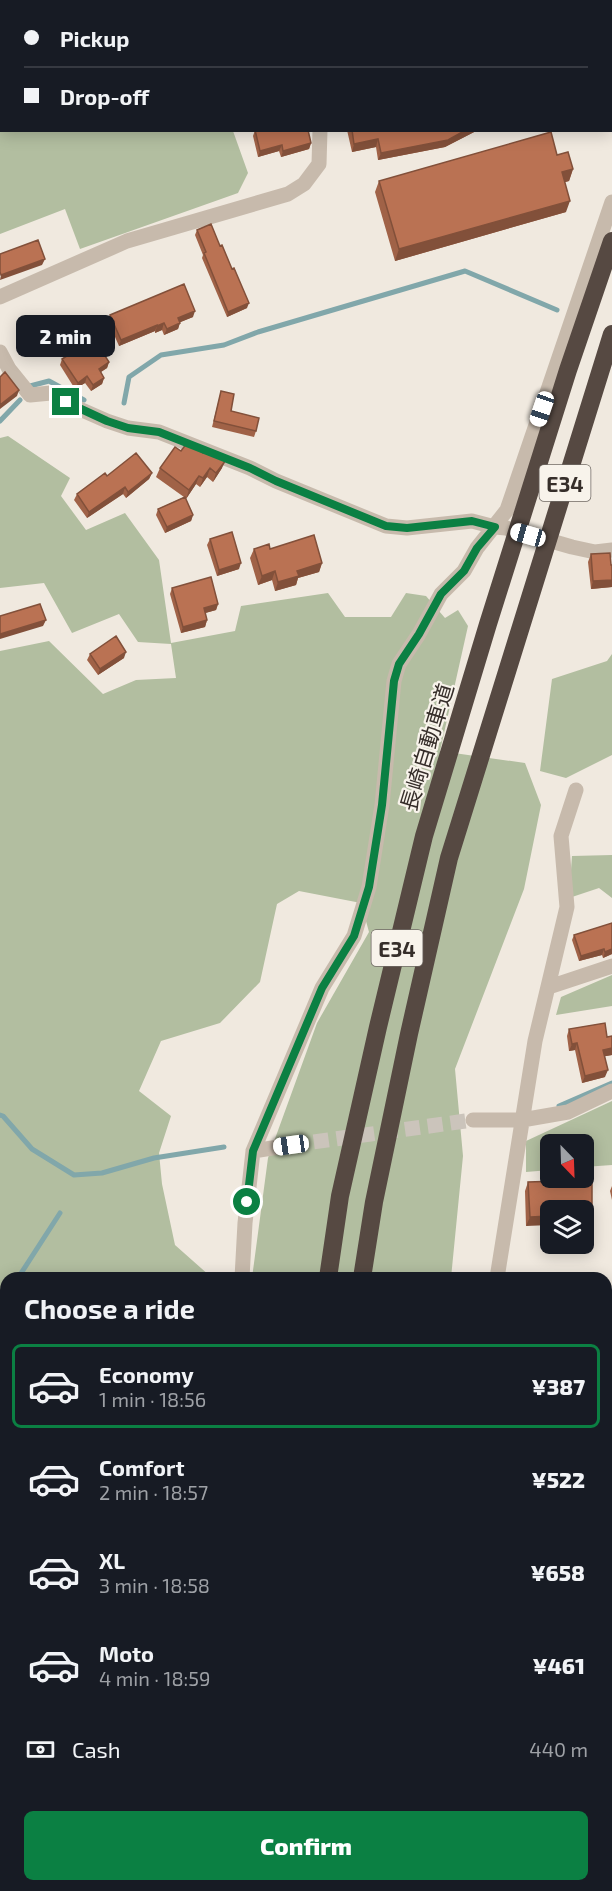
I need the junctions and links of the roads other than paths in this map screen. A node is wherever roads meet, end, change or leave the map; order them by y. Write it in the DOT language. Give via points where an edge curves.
graph roads {
  1 [pos="320,132"];
  2 [pos="612,202"];
  3 [pos="612,241"];
  4 [pos="0,297"];
  5 [pos="612,334"];
  6 [pos="0,352"];
  7 [pos="495,527"];
  8 [pos="612,550"];
  9 [pos="576,790"];
  10 [pos="612,966"];
  11 [pos="549,987"];
  12 [pos="612,1091"];
  13 [pos="473,1120"];
  14 [pos="522,1120"];
  15 [pos="291,1145"];
  16 [pos="253,1151"];
  17 [pos="242,1272"];
  18 [pos="329,1272"];
  19 [pos="363,1272"];
  20 [pos="498,1272"];
  1 -- 4 [label="street" via="318,164 304,184 288,194 128,241"];
  2 -- 7 [label="street" via="507,510"];
  3 -- 18 [label="highway, 長崎自動車道 / E34" via="568,370 424,836 340,1196"];
  5 -- 19 [label="highway, E34" via="449,858 374,1202"];
  6 -- 7 [label="street" via="30,395 51,393 107,421 159,432 386,526 407,528 472,521"];
  7 -- 8 [label="street" via="595,552"];
  7 -- 16 [label="street" via="464,571 441,594 399,664 369,887 354,936 322,988"];
  9 -- 11 [label="street" via="561,836 567,907"];
  10 -- 11 [label="street"];
  11 -- 14 [label="street"];
  12 -- 14 [label="street" via="568,1112"];
  13 -- 14 [label="street"];
  14 -- 20 [label="street"];
  15 -- 16 [label="street"];
  16 -- 17 [label="street"];
}
